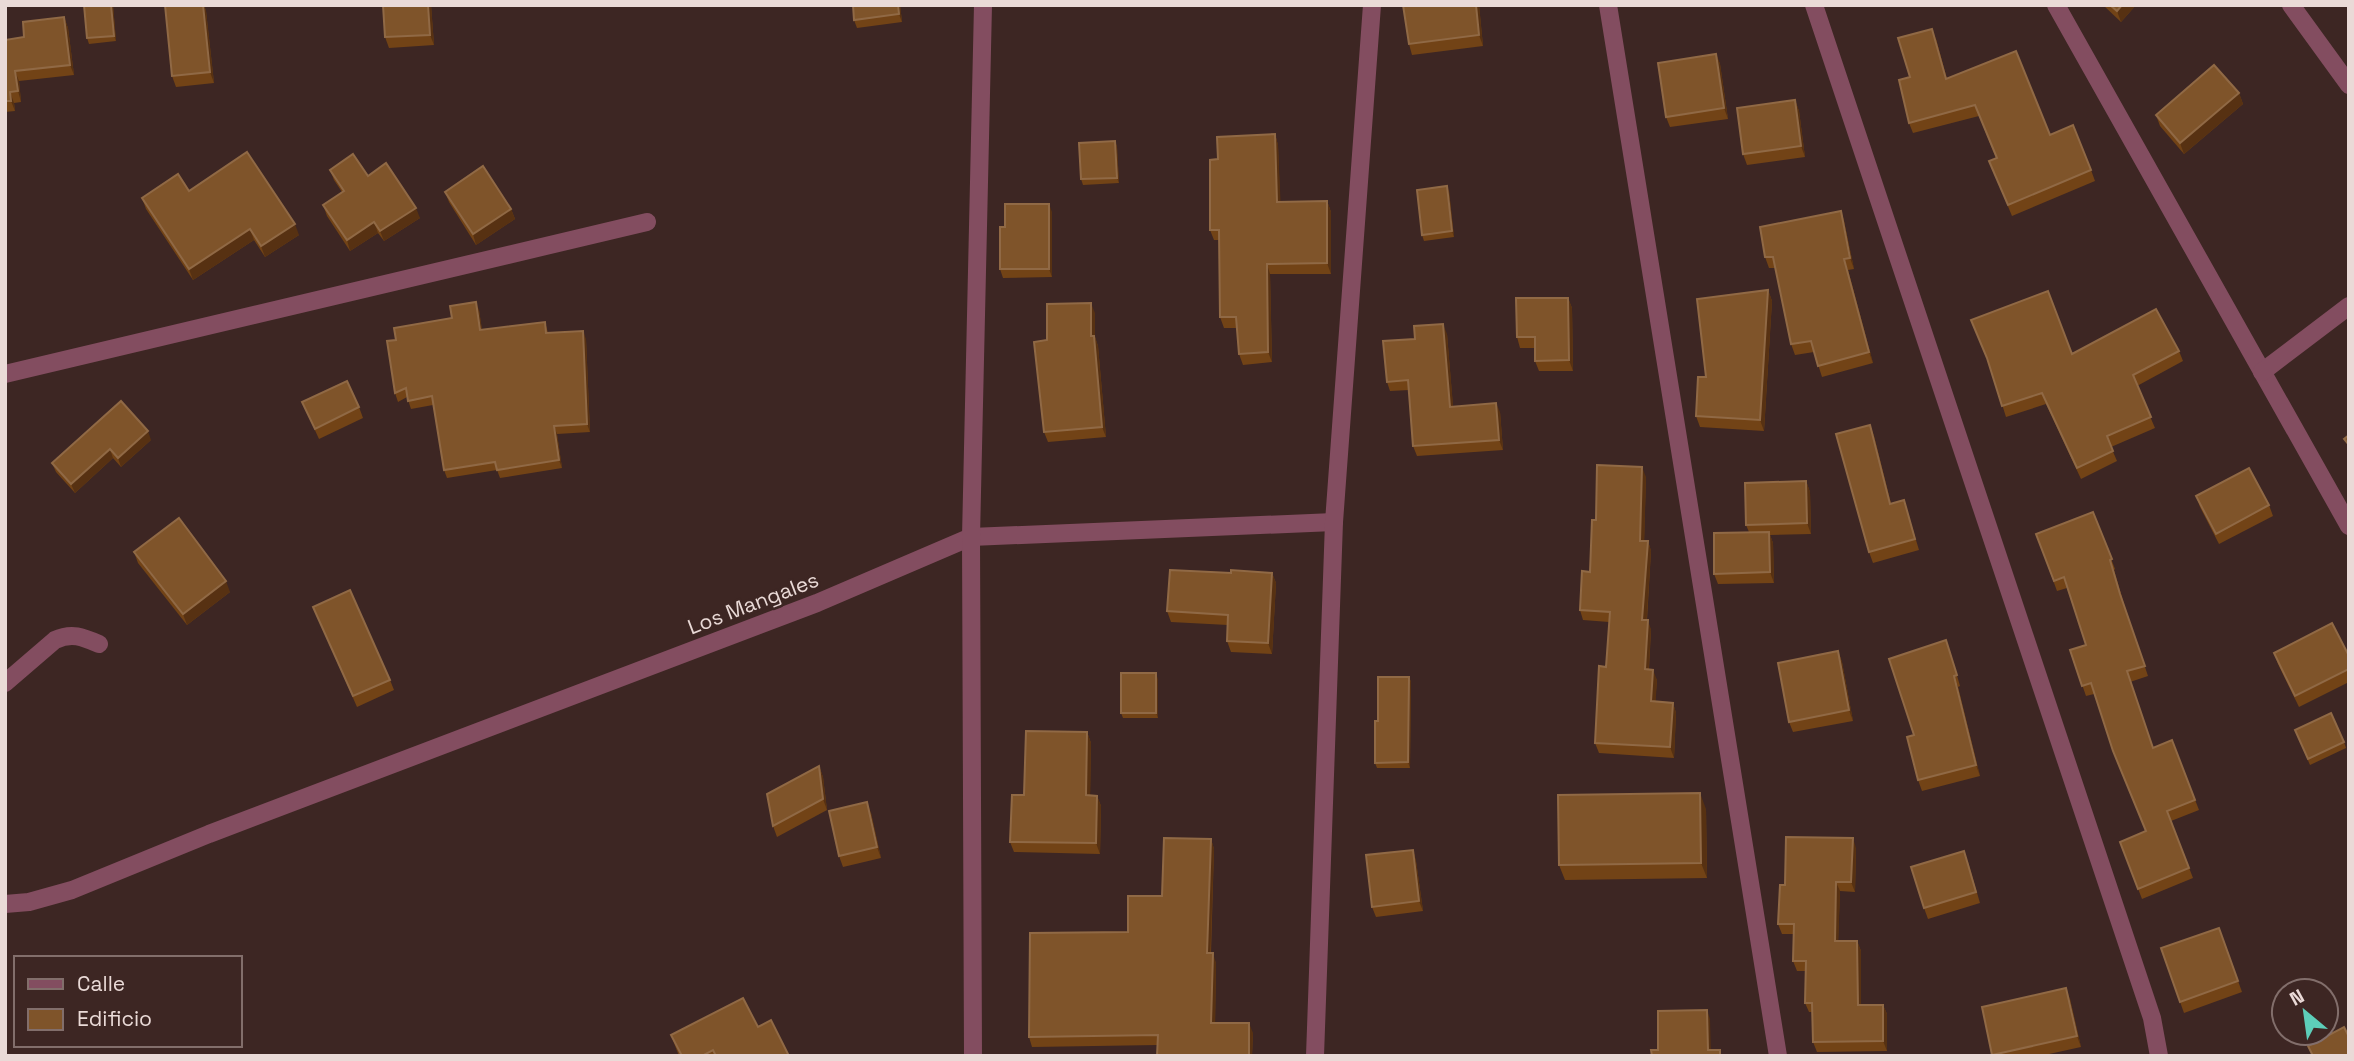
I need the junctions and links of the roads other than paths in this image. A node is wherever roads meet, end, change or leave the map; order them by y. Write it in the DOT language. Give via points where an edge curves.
graph roads {
  1 [pos="984,5"];
  2 [pos="1372,5"];
  3 [pos="1608,5"];
  4 [pos="1814,5"];
  5 [pos="2056,5"];
  6 [pos="2291,5"];
  7 [pos="2349,85"];
  8 [pos="647,222"];
  9 [pos="2349,306"];
  10 [pos="2262,372"];
  11 [pos="5,374"];
  12 [pos="1334,522"];
  13 [pos="2349,526"];
  14 [pos="971,537"];
  15 [pos="99,644"];
  16 [pos="5,683"];
  17 [pos="5,904"];
  18 [pos="974,1056"];
  19 [pos="1315,1056"];
  20 [pos="1779,1056"];
  21 [pos="2159,1056"];
  1 -- 14 [label="street"];
  2 -- 12 [label="street"];
  3 -- 20 [label="street"];
  4 -- 21 [label="street" via="2152,1018"];
  5 -- 10 [label="street"];
  6 -- 7 [label="street"];
  8 -- 11 [label="street"];
  9 -- 10 [label="street"];
  10 -- 13 [label="street"];
  12 -- 14 [label="street, Los Mangales"];
  12 -- 19 [label="street"];
  14 -- 17 [label="street, Los Mangales" via="817,603 72,890"];
  14 -- 18 [label="street"];
  15 -- 16 [label="street" via="64,636"];
}
